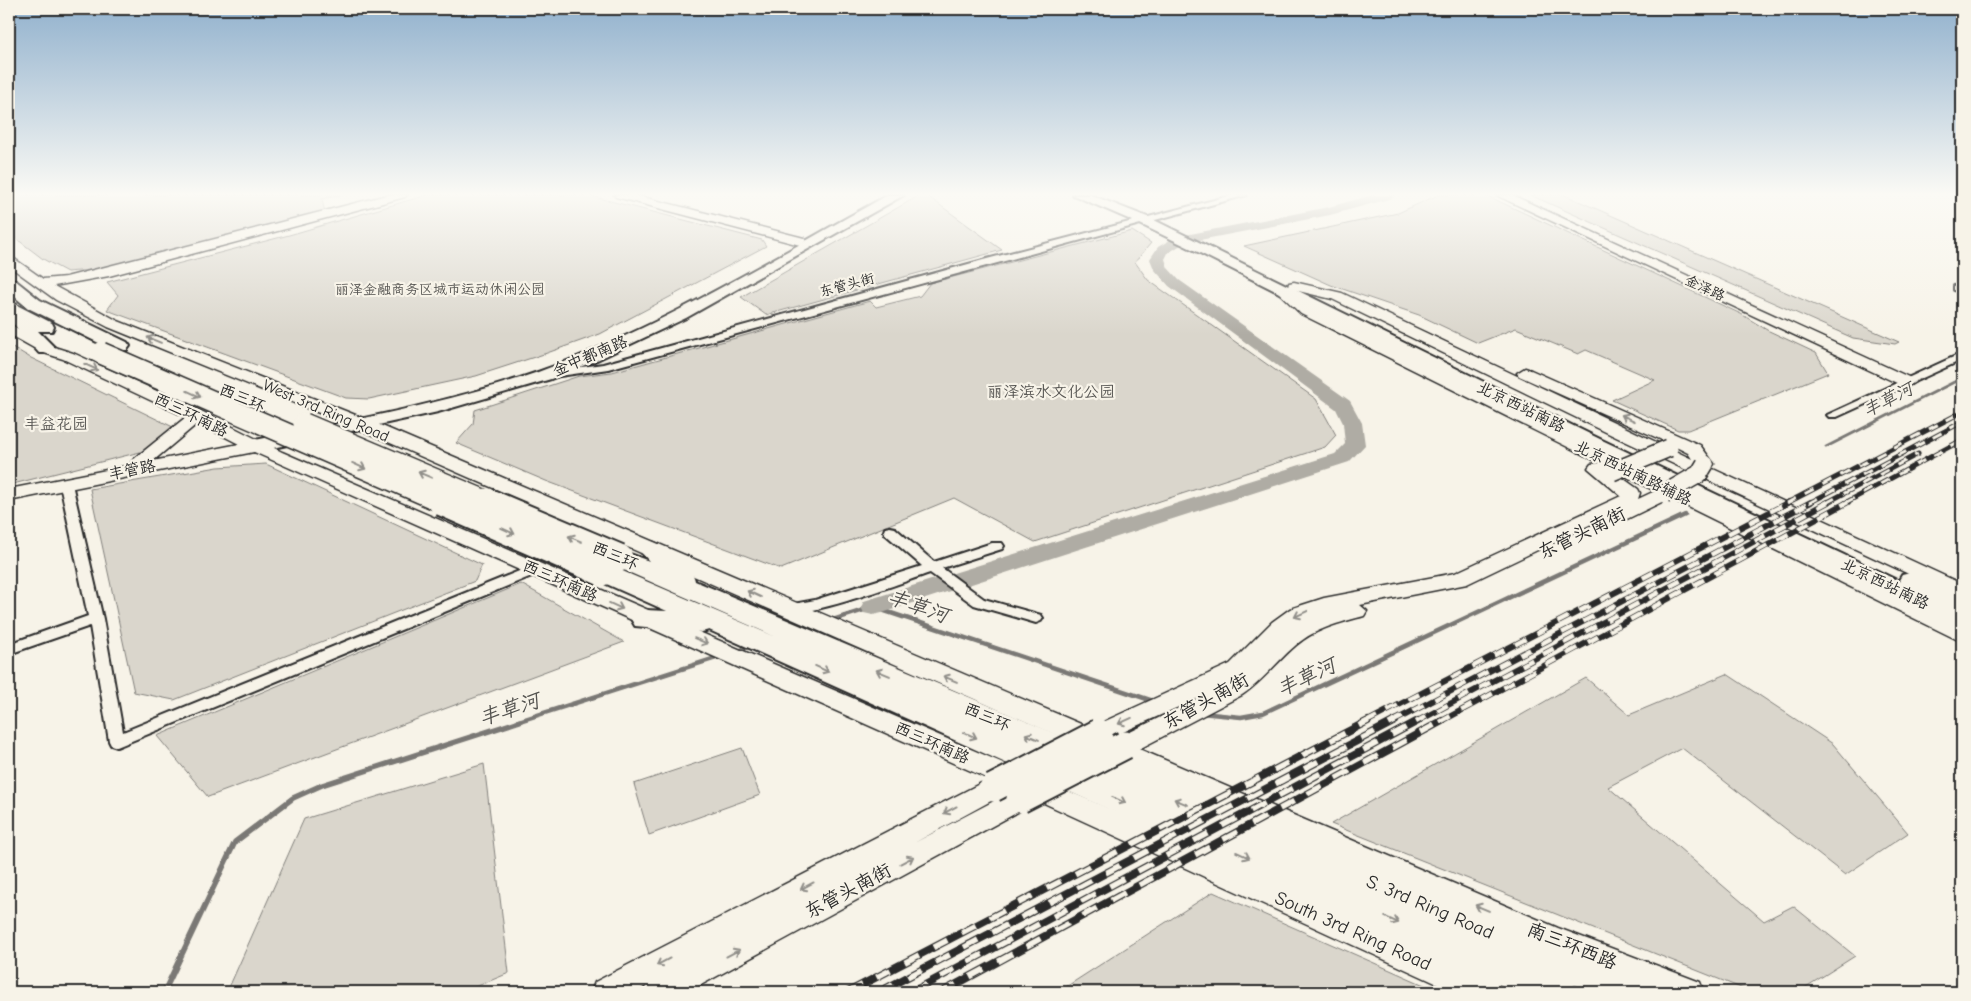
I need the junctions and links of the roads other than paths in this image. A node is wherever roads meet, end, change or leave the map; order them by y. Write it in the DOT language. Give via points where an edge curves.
graph roads {
  1 [pos="223,242"];
  2 [pos="236,242"];
  3 [pos="798,242"];
  4 [pos="814,242"];
  5 [pos="1079,242"];
  6 [pos="1196,242"];
  7 [pos="1605,242"];
  8 [pos="1614,242"];
  9 [pos="9,259"];
  10 [pos="41,283"];
  11 [pos="9,284"];
  12 [pos="1288,288"];
  13 [pos="1337,296"];
  14 [pos="70,301"];
  15 [pos="34,304"];
  16 [pos="10,307"];
  17 [pos="1306,311"];
  18 [pos="113,324"];
  19 [pos="9,328"];
  20 [pos="46,349"];
  21 [pos="111,350"];
  22 [pos="1962,356"];
  23 [pos="544,375"];
  24 [pos="1911,380"];
  25 [pos="1833,415"];
  26 [pos="197,416"];
  27 [pos="355,422"];
  28 [pos="245,442"];
  29 [pos="1671,443"];
  30 [pos="276,456"];
  31 [pos="140,463"];
  32 [pos="1705,464"];
  33 [pos="1604,470"];
  34 [pos="66,484"];
  35 [pos="9,490"];
  36 [pos="9,495"];
  37 [pos="890,530"];
  38 [pos="997,546"];
  39 [pos="652,550"];
  40 [pos="611,565"];
  41 [pos="534,570"];
  42 [pos="937,571"];
  43 [pos="695,591"];
  44 [pos="1962,592"];
  45 [pos="1962,605"];
  46 [pos="1036,618"];
  47 [pos="96,619"];
  48 [pos="645,619"];
  49 [pos="1962,621"];
  50 [pos="719,624"];
  51 [pos="1962,635"];
  52 [pos="782,637"];
  53 [pos="9,648"];
  54 [pos="1189,706"];
  55 [pos="1187,782"];
  56 [pos="1020,800"];
  57 [pos="1117,824"];
  58 [pos="1212,828"];
  59 [pos="1246,882"];
  60 [pos="606,992"];
  61 [pos="659,992"];
  62 [pos="1487,992"];
  63 [pos="1558,992"];
  64 [pos="1635,992"];
  65 [pos="1689,992"];
  1 -- 10 [label="street" via="104,273"];
  2 -- 14 [label="street" via="80,283 66,294"];
  3 -- 27 [label="main road, 金中都南路" via="652,320 584,349 503,378"];
  4 -- 23 [label="main road, 金中都南路" via="672,320"];
  5 -- 23 [label="street, 东管头街" via="976,264 604,367"];
  6 -- 12 [label="main road, 北京西站南路"];
  7 -- 24 [label="street, 金泽路"];
  8 -- 24 [label="street, 金泽路"];
  9 -- 10 [label="street, West 3rd Ring Road"];
  10 -- 14 [label="street, West 3rd Ring Road"];
  11 -- 15 [label="highway, 西三环"];
  12 -- 13 [label="street, 北京西站南路辅路"];
  12 -- 17 [label="street, 北京西站南路辅路"];
  12 -- 45 [label="main road, 北京西站南路"];
  12 -- 49 [label="main road, 北京西站南路"];
  29 -- 13 [label="street, one-way" via="1409,318"];
  13 -- 44 [label="street, 北京西站南路辅路" via="1622,434"];
  14 -- 18 [label="street, West 3rd Ring Road"];
  15 -- 18 [label="highway" via="49,303"];
  15 -- 21 [label="highway, 西三环"];
  16 -- 20 [label="highway" via="27,333"];
  16 -- 21 [label="highway, 西三环" via="39,324"];
  17 -- 33 [label="street" via="1339,336"];
  17 -- 51 [label="street, 北京西站南路辅路"];
  27 -- 18 [label="street, West 3rd Ring Road, one-way"];
  19 -- 20 [label="street, 西三环南路"];
  20 -- 26 [label="street, 西三环南路, one-way" via="68,356"];
  21 -- 40 [label="highway, 西三环, bridge"];
  22 -- 24 [label="street"];
  23 -- 27 [label="main road, 金中都南路" via="465,399"];
  24 -- 25 [label="street"];
  26 -- 28 [label="street, 西三环南路"];
  26 -- 31 [label="street"];
  27 -- 28 [label="main road, 金中都南路"];
  27 -- 28 [label="street"];
  27 -- 30 [label="street"];
  27 -- 39 [label="street, West 3rd Ring Road"];
  28 -- 30 [label="street, 西三环南路"];
  28 -- 31 [label="street, 丰管路"];
  28 -- 34 [label="street, 丰管路"];
  29 -- 32 [label="street, 东管头南街" via="1694,450"];
  29 -- 33 [label="street, bridge"];
  30 -- 41 [label="street, 西三环南路"];
  31 -- 35 [label="street, 丰管路"];
  32 -- 54 [label="street, 东管头南街, bridge" via="1699,474 1664,494 1453,594 1339,614 1311,625 1290,639 1256,674 1235,689"];
  33 -- 54 [label="street, 东管头南街, one-way" via="1631,493 1629,499 1460,579 1324,605 1298,614 1280,627 1238,670"];
  34 -- 36 [label="street, 丰管路"];
  34 -- 47 [label="street"];
  37 -- 42 [label="street"];
  38 -- 42 [label="street"];
  39 -- 43 [label="highway"];
  52 -- 39 [label="street, 西三环南路, one-way"];
  40 -- 43 [label="highway, 西三环"];
  40 -- 50 [label="highway, 西三环"];
  41 -- 47 [label="street" via="117,741"];
  41 -- 48 [label="street, 西三环南路, one-way"];
  42 -- 46 [label="street" via="979,602"];
  42 -- 52 [label="street" via="816,605"];
  43 -- 52 [label="highway, 西三环"];
  47 -- 53 [label="street"];
  48 -- 50 [label="highway"];
  48 -- 52 [label="street, 西三环南路, one-way"];
  50 -- 52 [label="highway, 西三环"];
  55 -- 52 [label="street, 西三环南路, one-way"];
  52 -- 57 [label="street, 西三环南路"];
  52 -- 58 [label="highway, 西三环"];
  54 -- 56 [label="street, 东管头南街, bridge" via="1125,745"];
  54 -- 60 [label="street, 东管头南街, one-way, bridge" via="1151,710 1099,733"];
  65 -- 55 [label="street, 南三环西路, one-way" via="1548,937"];
  61 -- 56 [label="street, 东管头南街, one-way"];
  57 -- 59 [label="street"];
  58 -- 63 [label="highway, S. 3rd Ring Road, one-way"];
  58 -- 64 [label="highway, S. 3rd Ring Road"];
  59 -- 62 [label="street, South 3rd Ring Road"];
}
